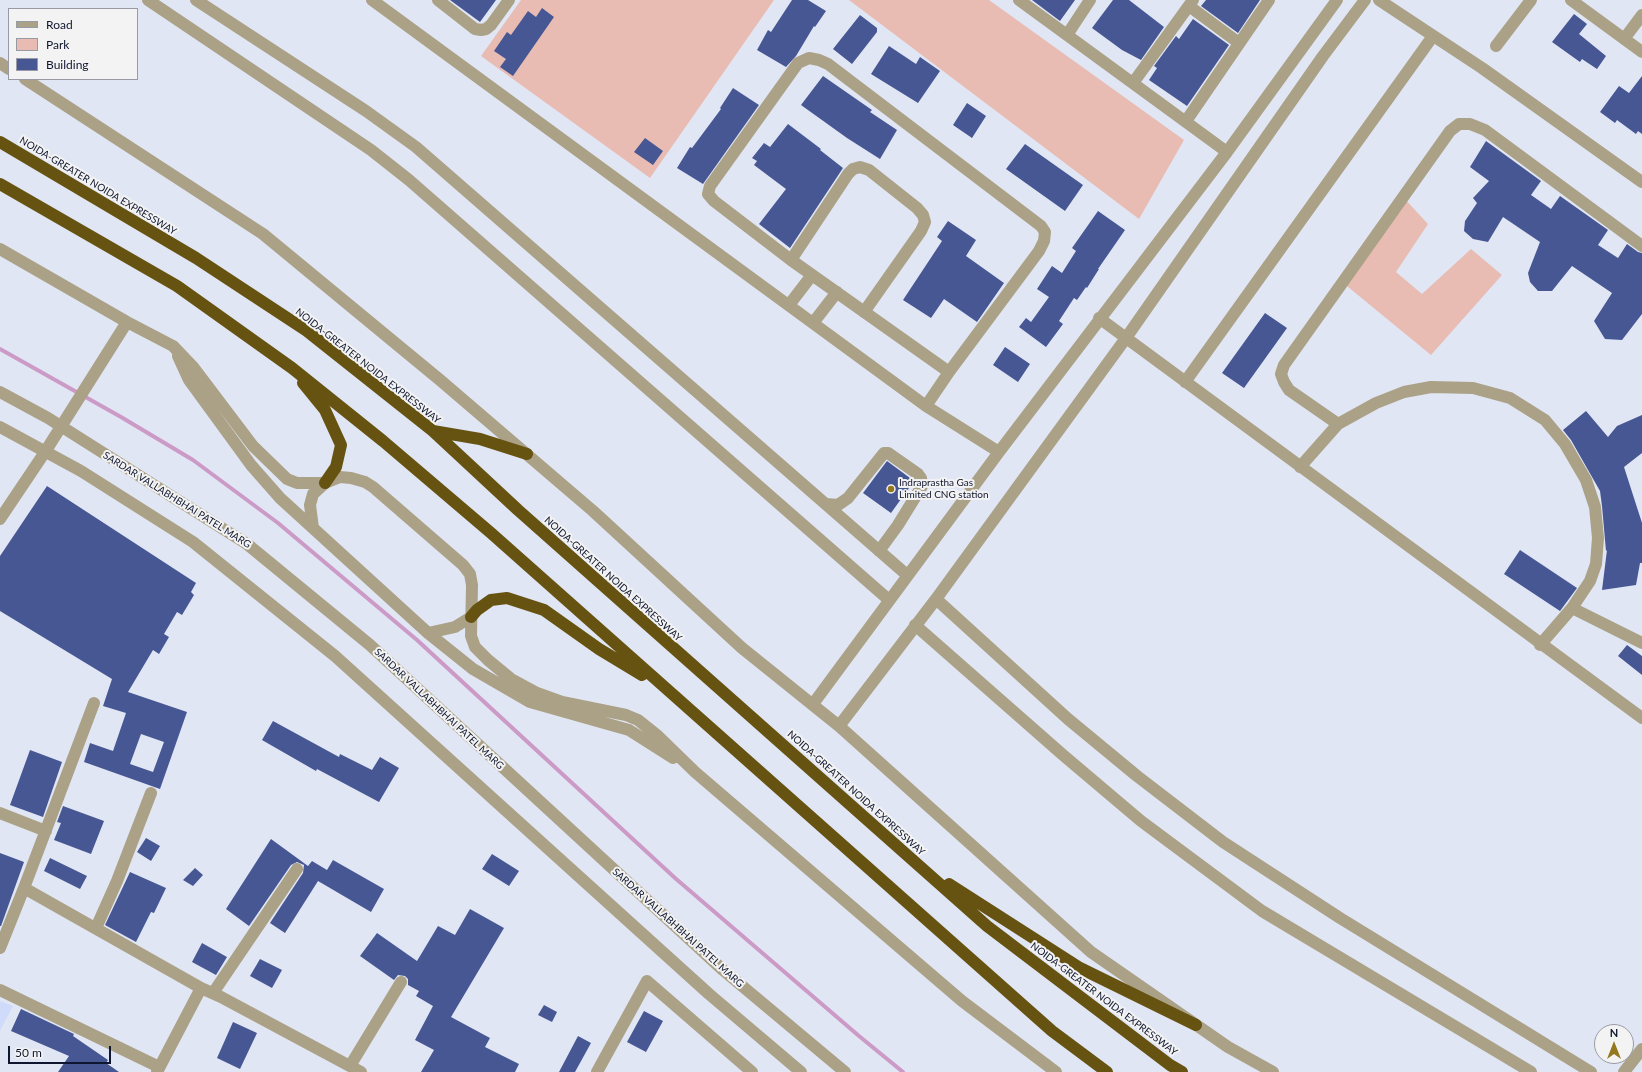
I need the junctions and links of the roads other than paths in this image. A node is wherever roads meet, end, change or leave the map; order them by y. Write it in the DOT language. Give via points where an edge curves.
graph roads {
  1 [pos="148,0"];
  2 [pos="196,0"];
  3 [pos="372,0"];
  4 [pos="438,0"];
  5 [pos="509,0"];
  6 [pos="1019,0"];
  7 [pos="1090,0"];
  8 [pos="1269,0"];
  9 [pos="1322,0"];
  10 [pos="1365,0"];
  11 [pos="1379,0"];
  12 [pos="1531,0"];
  13 [pos="1571,0"];
  14 [pos="1335,2"];
  15 [pos="1191,3"];
  16 [pos="1642,15"];
  17 [pos="1067,35"];
  18 [pos="1433,36"];
  19 [pos="1624,39"];
  20 [pos="1239,43"];
  21 [pos="1496,46"];
  22 [pos="1642,52"];
  23 [pos="27,80"];
  24 [pos="1133,83"];
  25 [pos="1186,121"];
  26 [pos="0,142"];
  27 [pos="1227,152"];
  28 [pos="1642,182"];
  29 [pos="0,184"];
  30 [pos="1642,246"];
  31 [pos="0,249"];
  32 [pos="791,260"];
  33 [pos="812,275"];
  34 [pos="837,292"];
  35 [pos="789,305"];
  36 [pos="864,312"];
  37 [pos="1099,318"];
  38 [pos="127,322"];
  39 [pos="813,323"];
  40 [pos="1126,338"];
  41 [pos="173,346"];
  42 [pos="292,368"];
  43 [pos="949,372"];
  44 [pos="1185,382"];
  45 [pos="0,392"];
  46 [pos="926,406"];
  47 [pos="1338,424"];
  48 [pos="0,427"];
  49 [pos="61,427"];
  50 [pos="433,432"];
  51 [pos="45,452"];
  52 [pos="998,452"];
  53 [pos="527,454"];
  54 [pos="1300,467"];
  55 [pos="325,482"];
  56 [pos="826,504"];
  57 [pos="0,519"];
  58 [pos="313,528"];
  59 [pos="879,551"];
  60 [pos="907,575"];
  61 [pos="936,599"];
  62 [pos="889,600"];
  63 [pos="1572,608"];
  64 [pos="471,617"];
  65 [pos="915,625"];
  66 [pos="428,633"];
  67 [pos="1642,643"];
  68 [pos="1540,645"];
  69 [pos="671,693"];
  70 [pos="94,703"];
  71 [pos="812,704"];
  72 [pos="1642,718"];
  73 [pos="839,726"];
  74 [pos="694,772"];
  75 [pos="151,793"];
  76 [pos="0,814"];
  77 [pos="46,831"];
  78 [pos="917,864"];
  79 [pos="297,869"];
  80 [pos="24,888"];
  81 [pos="96,928"];
  82 [pos="0,948"];
  83 [pos="401,982"];
  84 [pos="201,988"];
  85 [pos="0,990"];
  86 [pos="213,993"];
  87 [pos="1196,1025"];
  88 [pos="1642,1049"];
  89 [pos="350,1066"];
  90 [pos="158,1069"];
  91 [pos="361,1072"];
  92 [pos="597,1072"];
  93 [pos="752,1072"];
  94 [pos="801,1072"];
  95 [pos="845,1072"];
  96 [pos="1056,1072"];
  97 [pos="1106,1072"];
  98 [pos="1182,1072"];
  99 [pos="1273,1072"];
  100 [pos="1531,1072"];
  101 [pos="1591,1072"];
  102 [pos="1624,1072"];
  1 -- 62 [label="street" via="371,150 409,180"];
  2 -- 56 [label="street" via="366,111 416,147"];
  3 -- 35 [label="street"];
  4 -- 5 [label="street" via="475,29 481,30 491,25"];
  6 -- 17 [label="street"];
  7 -- 17 [label="street"];
  8 -- 20 [label="street"];
  9 -- 14 [label="street"];
  10 -- 40 [label="street" via="1322,56"];
  11 -- 18 [label="street"];
  12 -- 21 [label="street"];
  13 -- 19 [label="street"];
  14 -- 27 [label="street"];
  15 -- 20 [label="street"];
  15 -- 24 [label="street"];
  16 -- 19 [label="street"];
  17 -- 24 [label="street"];
  18 -- 28 [label="street"];
  18 -- 44 [label="street"];
  19 -- 22 [label="street"];
  20 -- 25 [label="street"];
  23 -- 53 [label="street" via="263,234"];
  24 -- 25 [label="street"];
  25 -- 27 [label="street"];
  26 -- 50 [label="highway, NOIDA-GREATER NOIDA EXPRESSWAY" via="196,258 307,331"];
  27 -- 37 [label="street"];
  29 -- 42 [label="highway" via="177,286"];
  30 -- 47 [label="street" via="1485,130 1470,124 1459,124 1450,131 1284,365 1281,374 1289,390"];
  31 -- 38 [label="street"];
  32 -- 33 [label="street"];
  32 -- 36 [label="street" via="848,174 860,167 869,170 917,208 925,222"];
  32 -- 43 [label="street" via="708,194 710,186 798,63 809,58 828,64 1041,226 1045,232 1039,251"];
  33 -- 34 [label="street"];
  33 -- 35 [label="street"];
  34 -- 36 [label="street"];
  34 -- 39 [label="street"];
  35 -- 39 [label="street"];
  36 -- 43 [label="street"];
  37 -- 40 [label="street"];
  37 -- 52 [label="street"];
  38 -- 41 [label="street"];
  38 -- 49 [label="street"];
  39 -- 46 [label="street"];
  40 -- 44 [label="street"];
  40 -- 61 [label="street"];
  41 -- 55 [label="street" via="194,368 253,446 287,479 297,483"];
  41 -- 58 [label="street" via="188,380 251,465 280,498"];
  42 -- 55 [label="highway" via="325,410 341,445 336,467"];
  42 -- 69 [label="highway" via="401,456"];
  43 -- 46 [label="street"];
  44 -- 54 [label="street"];
  45 -- 49 [label="street, SARDAR VALLABHBHAI PATEL MARG"];
  46 -- 52 [label="street"];
  47 -- 54 [label="street"];
  47 -- 63 [label="street" via="1376,402 1404,392 1431,388 1472,388 1510,398 1545,420 1565,444 1586,480 1594,507 1598,538 1596,564 1590,582"];
  48 -- 51 [label="street"];
  49 -- 51 [label="street"];
  49 -- 95 [label="street, SARDAR VALLABHBHAI PATEL MARG" via="247,544 370,645 723,970"];
  50 -- 53 [label="highway" via="480,440"];
  50 -- 78 [label="highway, NOIDA-GREATER NOIDA EXPRESSWAY"];
  51 -- 57 [label="street"];
  51 -- 94 [label="street" via="81,471 193,542 335,656 709,994"];
  52 -- 60 [label="street"];
  53 -- 71 [label="street" via="742,648"];
  54 -- 68 [label="street"];
  55 -- 58 [label="street" via="313,494 310,505"];
  55 -- 64 [label="street" via="340,477 365,482 463,565 470,574 472,585"];
  56 -- 59 [label="street"];
  56 -- 59 [label="street" via="838,505 848,498 884,453 888,453 918,474 922,486"];
  58 -- 66 [label="street"];
  59 -- 60 [label="street"];
  60 -- 62 [label="street"];
  61 -- 65 [label="street"];
  61 -- 101 [label="street" via="1068,719 1223,842 1340,918"];
  62 -- 71 [label="street"];
  63 -- 67 [label="street"];
  63 -- 68 [label="street"];
  64 -- 66 [label="street" via="454,627"];
  64 -- 69 [label="highway" via="491,600 507,598 544,610 599,649"];
  64 -- 74 [label="street" via="471,636 475,647 511,679 562,702 626,715 638,720"];
  65 -- 73 [label="street"];
  65 -- 100 [label="street" via="1141,821 1262,911"];
  66 -- 74 [label="street" via="473,670 516,695 530,702 629,730"];
  68 -- 72 [label="street"];
  69 -- 97 [label="highway" via="1052,1031"];
  70 -- 77 [label="street"];
  71 -- 73 [label="street"];
  73 -- 87 [label="street" via="1091,952"];
  74 -- 96 [label="street" via="962,1000"];
  75 -- 81 [label="street"];
  76 -- 77 [label="street"];
  77 -- 80 [label="street"];
  78 -- 87 [label="highway" via="1080,968"];
  78 -- 98 [label="highway, NOIDA-GREATER NOIDA EXPRESSWAY" via="988,926"];
  79 -- 86 [label="street"];
  80 -- 81 [label="street"];
  80 -- 82 [label="street"];
  81 -- 84 [label="street"];
  83 -- 89 [label="street"];
  84 -- 86 [label="street"];
  84 -- 90 [label="street"];
  85 -- 90 [label="street"];
  86 -- 89 [label="street"];
  87 -- 99 [label="street" via="1228,1047"];
  88 -- 102 [label="street"];
  89 -- 91 [label="street"];
  92 -- 93 [label="street" via="647,981"];
}
